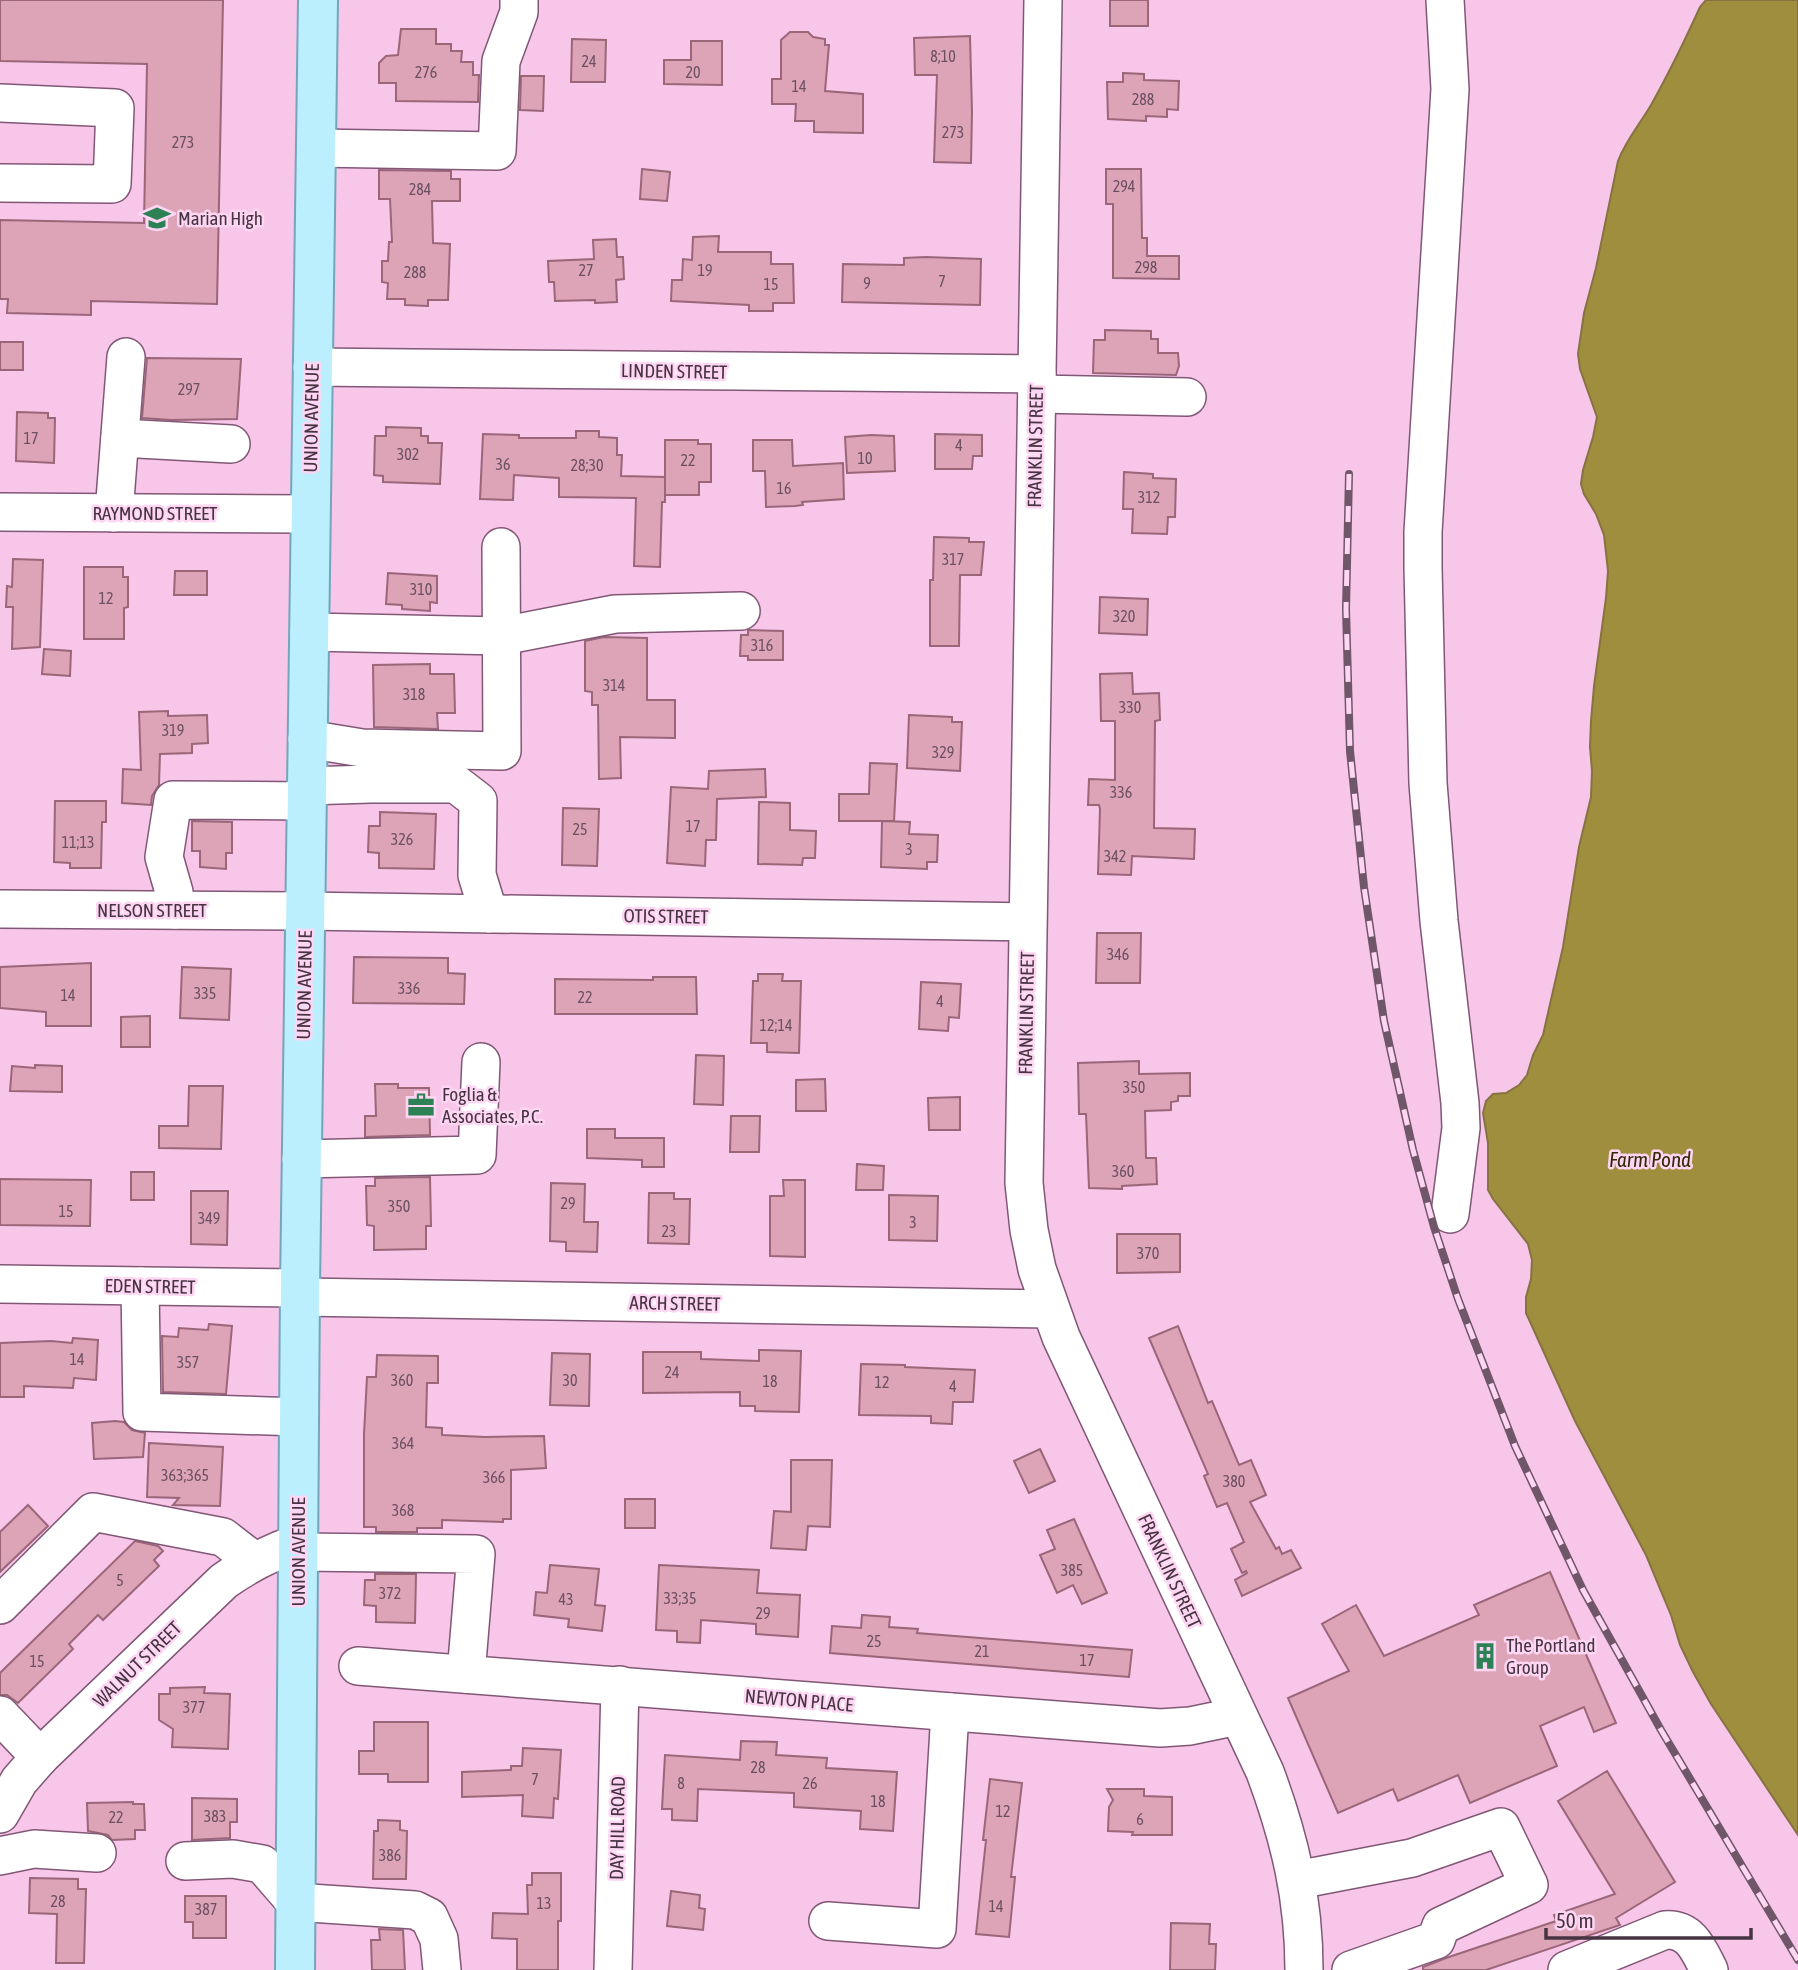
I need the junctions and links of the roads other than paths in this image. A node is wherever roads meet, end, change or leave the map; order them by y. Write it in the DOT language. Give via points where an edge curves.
graph roads {
  1 [pos="318,0"];
  2 [pos="519,0"];
  3 [pos="1043,0"];
  4 [pos="1445,0"];
  5 [pos="0,103"];
  6 [pos="316,148"];
  7 [pos="0,183"];
  8 [pos="126,357"];
  9 [pos="312,367"];
  10 [pos="1037,384"];
  11 [pos="1186,397"];
  12 [pos="120,438"];
  13 [pos="231,444"];
  14 [pos="0,512"];
  15 [pos="114,513"];
  16 [pos="310,514"];
  17 [pos="501,547"];
  18 [pos="741,611"];
  19 [pos="309,632"];
  20 [pos="502,636"];
  21 [pos="307,739"];
  22 [pos="306,793"];
  23 [pos="0,909"];
  24 [pos="175,910"];
  25 [pos="304,911"];
  26 [pos="489,914"];
  27 [pos="1027,922"];
  28 [pos="481,1062"];
  29 [pos="301,1159"];
  30 [pos="1450,1214"];
  31 [pos="0,1284"];
  32 [pos="140,1286"];
  33 [pos="300,1293"];
  34 [pos="1051,1309"];
  35 [pos="299,1417"];
  36 [pos="299,1548"];
  37 [pos="254,1561"];
  38 [pos="0,1605"];
  39 [pos="358,1666"];
  40 [pos="466,1674"];
  41 [pos="620,1685"];
  42 [pos="950,1712"];
  43 [pos="0,1715"];
  44 [pos="1238,1716"];
  45 [pos="40,1757"];
  46 [pos="1,1809"];
  47 [pos="97,1853"];
  48 [pos="0,1856"];
  49 [pos="185,1861"];
  50 [pos="1297,1880"];
  51 [pos="295,1902"];
  52 [pos="828,1921"];
  53 [pos="295,1970"];
  54 [pos="442,1970"];
  55 [pos="613,1970"];
  56 [pos="1304,1970"];
  57 [pos="1351,1970"];
  58 [pos="1567,1970"];
  59 [pos="1709,1970"];
  1 -- 6 [label="main road, UNION AVENUE"];
  2 -- 6 [label="street" via="501,61 497,151"];
  3 -- 10 [label="street, FRANKLIN STREET"];
  4 -- 30 [label="street" via="1450,89 1423,555 1428,783 1460,1102"];
  5 -- 7 [label="street" via="115,108 112,184"];
  6 -- 9 [label="main road, UNION AVENUE"];
  8 -- 12 [label="street"];
  9 -- 10 [label="street, LINDEN STREET"];
  9 -- 16 [label="main road, UNION AVENUE"];
  10 -- 11 [label="street, LINDEN STREET"];
  10 -- 27 [label="street, FRANKLIN STREET"];
  12 -- 13 [label="street"];
  12 -- 15 [label="street"];
  14 -- 15 [label="street, RAYMOND STREET"];
  15 -- 16 [label="street, RAYMOND STREET"];
  16 -- 19 [label="main road, UNION AVENUE"];
  17 -- 20 [label="street"];
  18 -- 20 [label="street" via="615,614"];
  19 -- 20 [label="street"];
  19 -- 21 [label="main road, UNION AVENUE"];
  20 -- 21 [label="street" via="502,751 362,748"];
  21 -- 22 [label="main road, UNION AVENUE"];
  22 -- 24 [label="street" via="173,800 164,857"];
  22 -- 25 [label="main road, UNION AVENUE"];
  22 -- 26 [label="street" via="456,784 478,801 477,875"];
  23 -- 24 [label="street, NELSON STREET"];
  24 -- 25 [label="street, NELSON STREET"];
  25 -- 26 [label="street, OTIS STREET"];
  25 -- 29 [label="main road, UNION AVENUE"];
  26 -- 27 [label="street, OTIS STREET"];
  27 -- 34 [label="street, FRANKLIN STREET" via="1024,1183 1037,1269"];
  28 -- 29 [label="street" via="477,1155"];
  29 -- 33 [label="main road, UNION AVENUE"];
  31 -- 32 [label="street, EDEN STREET"];
  32 -- 33 [label="street, EDEN STREET"];
  32 -- 35 [label="street" via="142,1412"];
  33 -- 34 [label="street, ARCH STREET"];
  33 -- 35 [label="main road, UNION AVENUE"];
  34 -- 44 [label="street, FRANKLIN STREET"];
  35 -- 36 [label="main road, UNION AVENUE"];
  36 -- 37 [label="street, WALNUT STREET"];
  36 -- 40 [label="street" via="477,1554"];
  36 -- 51 [label="main road, UNION AVENUE"];
  37 -- 38 [label="street" via="223,1537 93,1512"];
  37 -- 45 [label="street, WALNUT STREET" via="224,1581"];
  39 -- 40 [label="street, NEWTON PLACE"];
  40 -- 41 [label="street, NEWTON PLACE"];
  41 -- 42 [label="street, NEWTON PLACE"];
  41 -- 55 [label="street, DAY HILL ROAD"];
  42 -- 44 [label="street, NEWTON PLACE" via="1160,1728"];
  42 -- 52 [label="street" via="937,1929"];
  43 -- 45 [label="street"];
  44 -- 50 [label="street, FRANKLIN STREET" via="1276,1801"];
  45 -- 46 [label="street, WALNUT STREET"];
  47 -- 48 [label="street" via="34,1849"];
  49 -- 51 [label="street" via="233,1859 261,1864"];
  50 -- 56 [label="street, FRANKLIN STREET"];
  50 -- 57 [label="street" via="1412,1858 1502,1827 1529,1885 1441,1926 1436,1940"];
  51 -- 53 [label="main road, UNION AVENUE"];
  51 -- 54 [label="street" via="415,1910 429,1917 439,1939"];
  58 -- 59 [label="street" via="1671,1929 1692,1939"];
}
